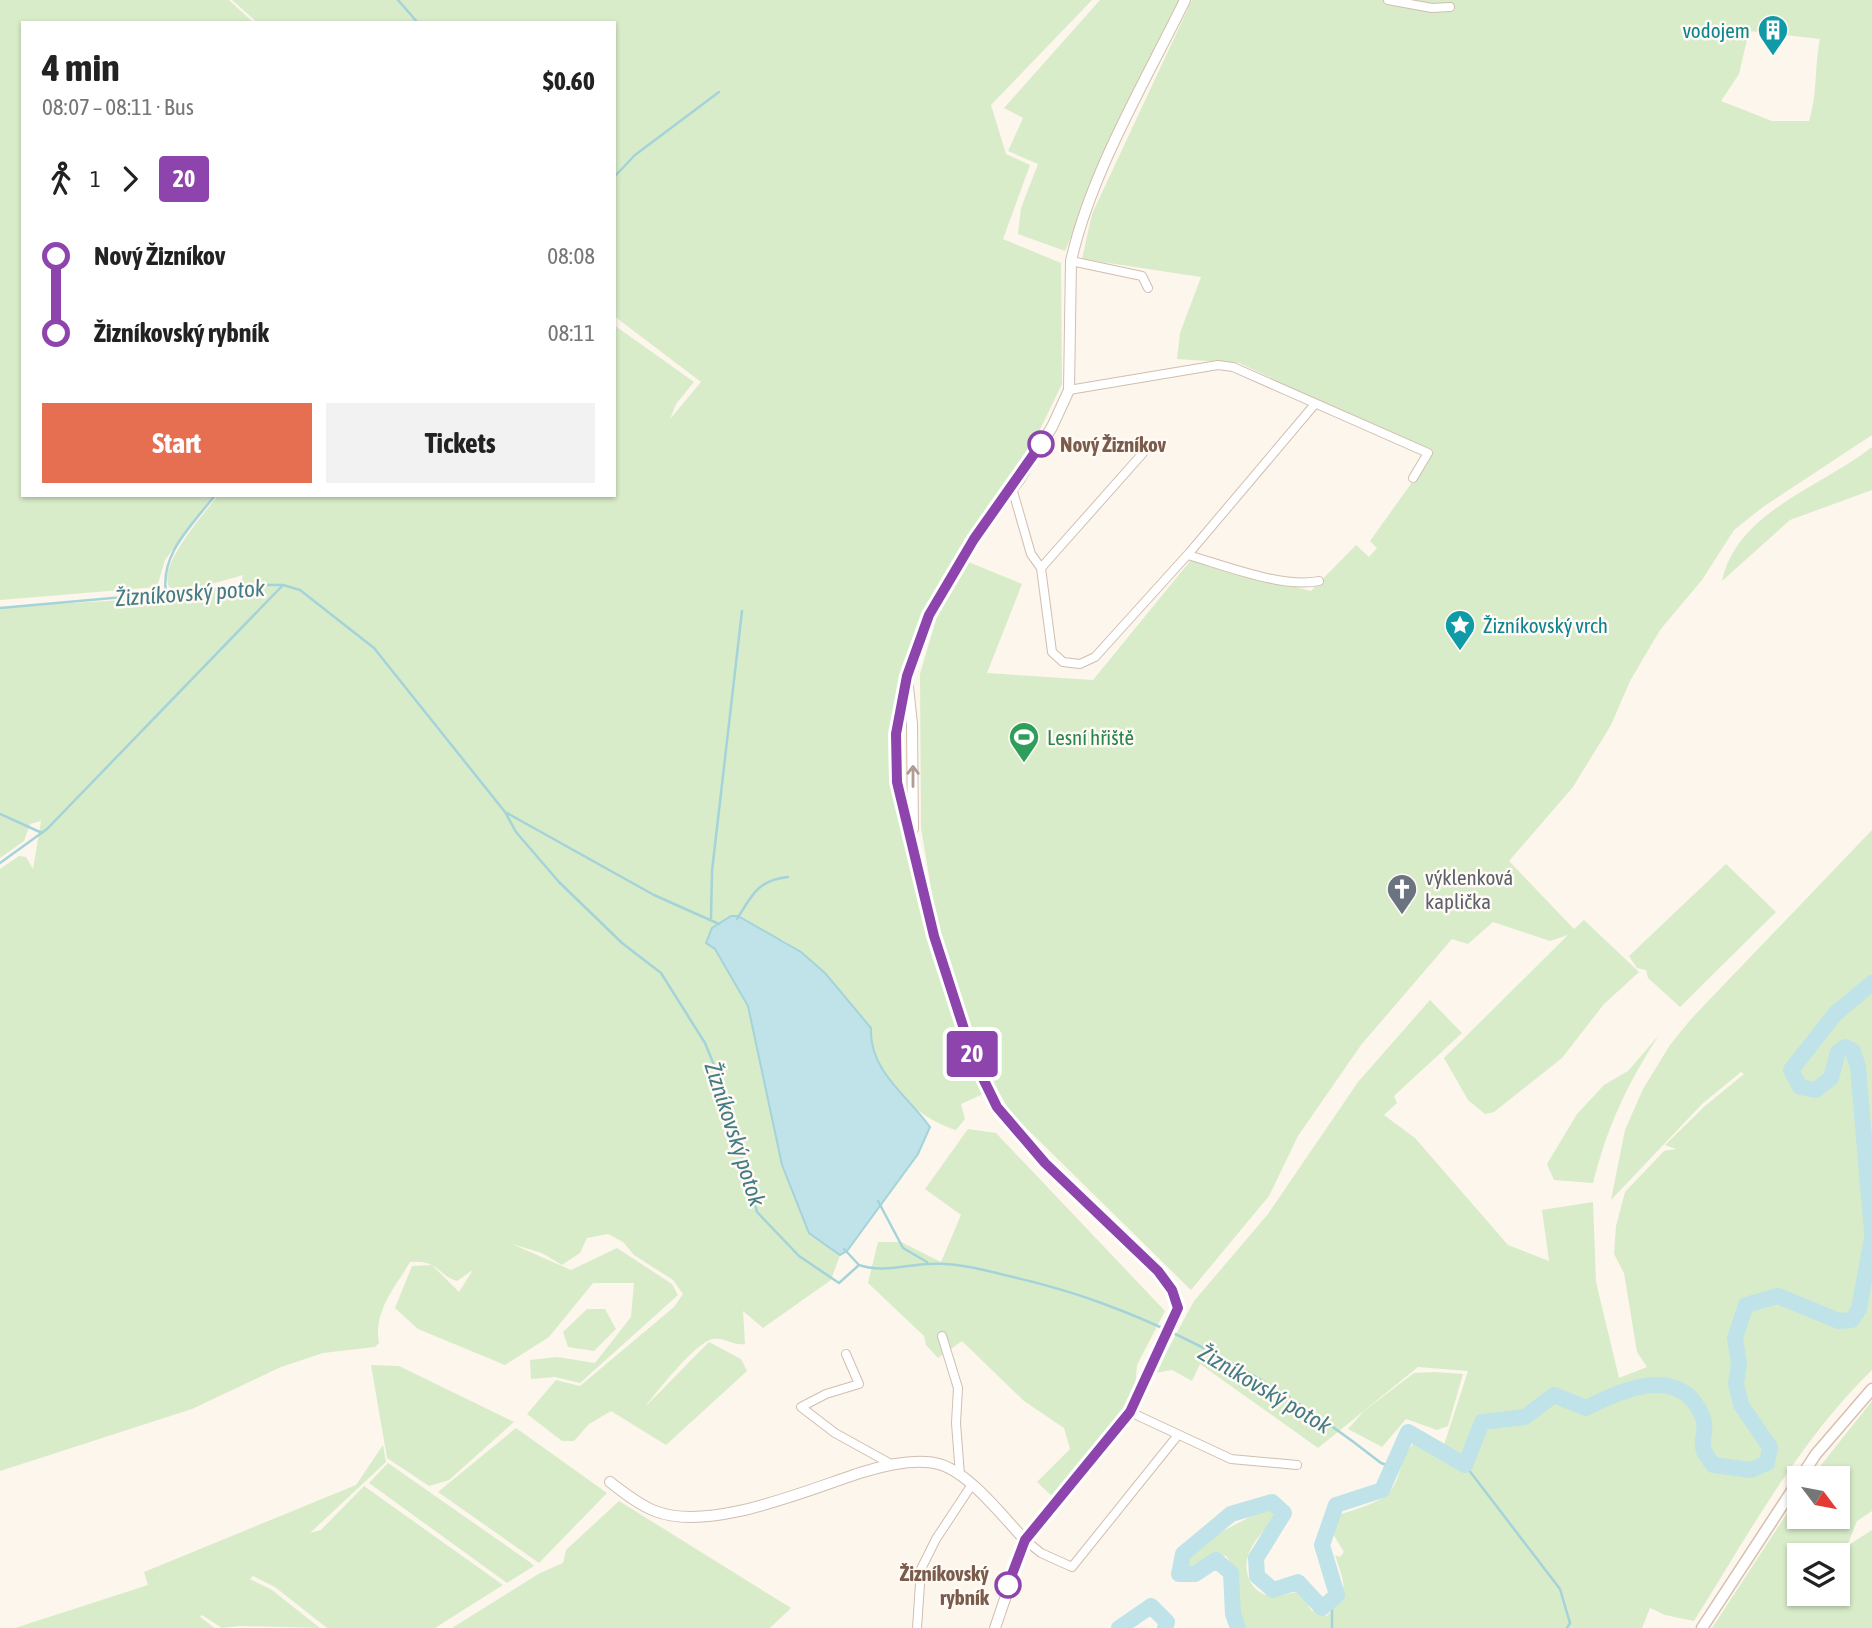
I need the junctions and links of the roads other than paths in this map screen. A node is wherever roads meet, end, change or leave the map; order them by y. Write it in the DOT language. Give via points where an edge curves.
graph roads {
  1 [pos="1185,0"];
  2 [pos="1388,0"];
  3 [pos="1450,7"];
  4 [pos="1071,261"];
  5 [pos="1148,288"];
  6 [pos="1069,390"];
  7 [pos="1315,404"];
  8 [pos="1143,453"];
  9 [pos="1413,478"];
  10 [pos="1012,488"];
  11 [pos="1188,555"];
  12 [pos="1041,568"];
  13 [pos="1319,582"];
  14 [pos="907,676"];
  15 [pos="913,844"];
  16 [pos="942,1336"];
  17 [pos="846,1354"];
  18 [pos="1872,1389"];
  19 [pos="1130,1412"];
  20 [pos="1178,1435"];
  21 [pos="891,1464"];
  22 [pos="1297,1465"];
  23 [pos="960,1475"];
  24 [pos="610,1482"];
  25 [pos="971,1486"];
  26 [pos="1025,1540"];
  27 [pos="917,1628"];
  28 [pos="995,1628"];
  29 [pos="1702,1628"];
  1 -- 4 [label="street" via="1100,176"];
  2 -- 3 [label="street"];
  4 -- 5 [label="street" via="1142,276"];
  4 -- 6 [label="street"];
  6 -- 7 [label="street" via="1218,365 1233,367"];
  6 -- 10 [label="street" via="1052,427"];
  7 -- 9 [label="street" via="1429,453"];
  7 -- 11 [label="street"];
  8 -- 12 [label="street"];
  10 -- 12 [label="street" via="1031,554"];
  10 -- 14 [label="street" via="974,539 929,615"];
  11 -- 12 [label="street" via="1095,657 1080,664 1063,662 1052,652"];
  11 -- 13 [label="street" via="1274,579"];
  15 -- 14 [label="street, one-way"];
  14 -- 15 [label="street" via="896,734 897,782"];
  15 -- 19 [label="street" via="934,936 974,1060 997,1107 1045,1163 1158,1271 1172,1290 1176,1317"];
  16 -- 23 [label="street" via="958,1388"];
  17 -- 21 [label="street" via="859,1384 801,1407 835,1433"];
  18 -- 29 [label="main road" via="1816,1454"];
  19 -- 20 [label="street"];
  19 -- 26 [label="street"];
  20 -- 22 [label="street" via="1231,1459"];
  20 -- 26 [label="street" via="1072,1567"];
  21 -- 23 [label="street" via="941,1464"];
  21 -- 24 [label="street" via="752,1507 704,1516 654,1511"];
  23 -- 25 [label="street"];
  25 -- 26 [label="street"];
  25 -- 27 [label="street" via="921,1569"];
  26 -- 28 [label="street"];
}
